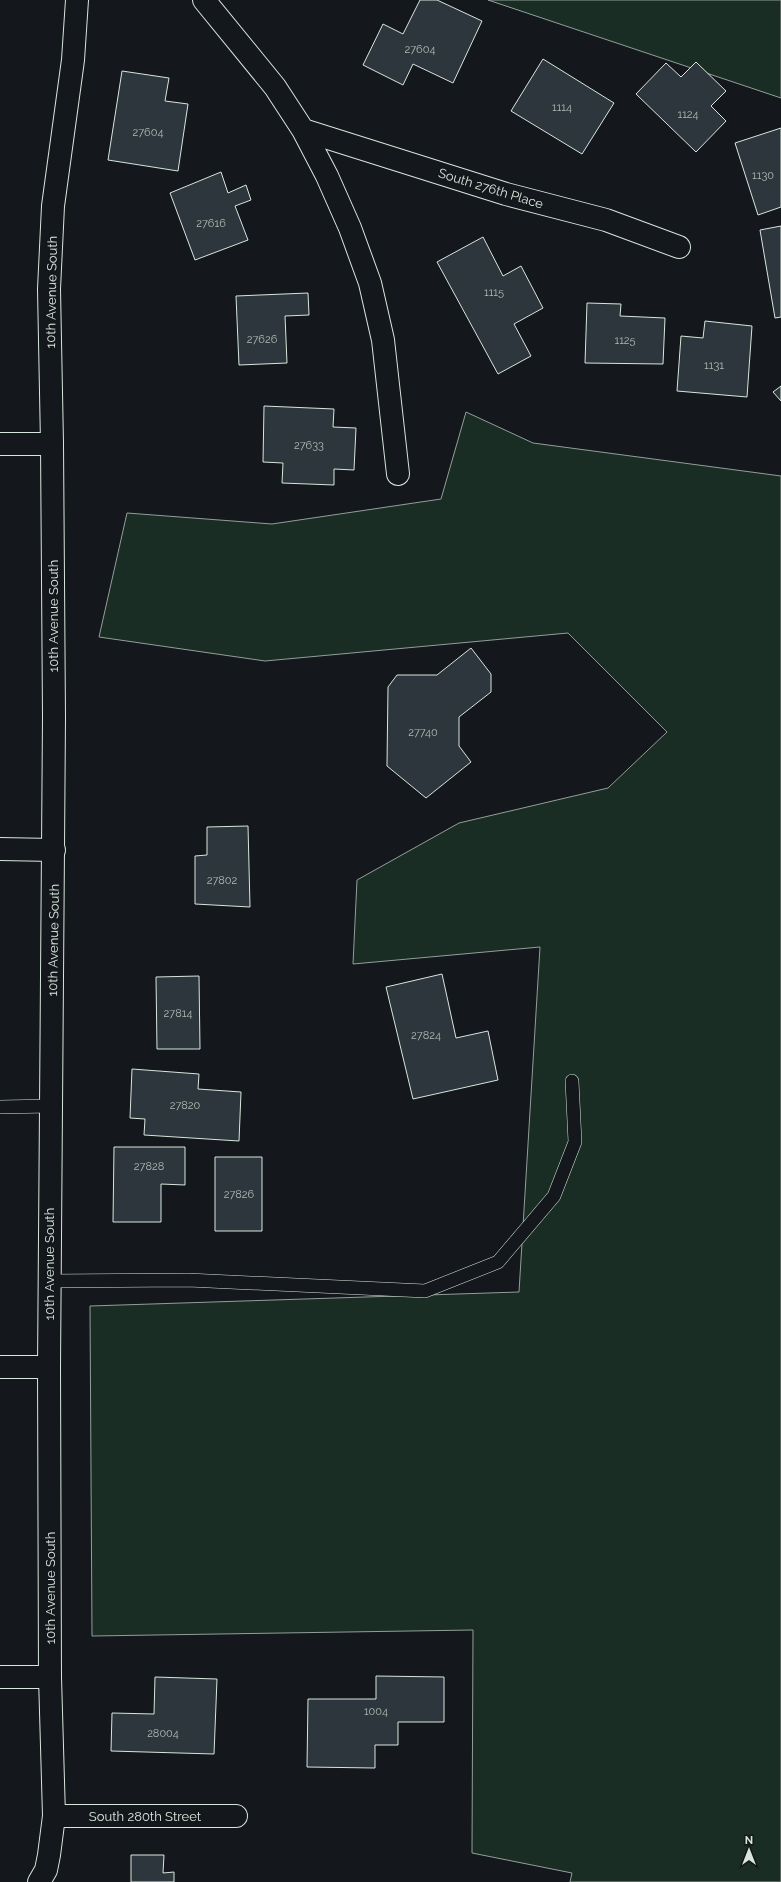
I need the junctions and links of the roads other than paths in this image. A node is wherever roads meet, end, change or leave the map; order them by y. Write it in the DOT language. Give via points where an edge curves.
graph roads {
  1 [pos="77,0"];
  2 [pos="204,0"];
  3 [pos="303,130"];
  4 [pos="679,247"];
  5 [pos="0,444"];
  6 [pos="52,444"];
  7 [pos="398,474"];
  8 [pos="0,849"];
  9 [pos="54,850"];
  10 [pos="572,1081"];
  11 [pos="50,1106"];
  12 [pos="0,1107"];
  13 [pos="49,1281"];
  14 [pos="0,1367"];
  15 [pos="49,1367"];
  16 [pos="50,1677"];
  17 [pos="0,1678"];
  18 [pos="54,1816"];
  19 [pos="236,1816"];
  20 [pos="50,1855"];
  21 [pos="39,1882"];
  22 [pos="50,1882"];
  1 -- 6 [label="main road, 10th Avenue South" via="74,60 51,231 48,289"];
  2 -- 3 [label="main road" via="265,75"];
  3 -- 4 [label="main road, South 276th Place" via="506,194 606,220"];
  3 -- 7 [label="main road" via="350,228 370,284 384,340"];
  5 -- 6 [label="main road"];
  6 -- 9 [label="main road, 10th Avenue South"];
  8 -- 9 [label="main road"];
  9 -- 11 [label="main road, 10th Avenue South"];
  10 -- 13 [label="lane" via="575,1142 554,1196 498,1262 425,1291 188,1280"];
  11 -- 12 [label="lane"];
  11 -- 13 [label="main road, 10th Avenue South"];
  13 -- 15 [label="main road, 10th Avenue South"];
  14 -- 15 [label="main road"];
  15 -- 16 [label="main road, 10th Avenue South"];
  16 -- 17 [label="main road"];
  16 -- 18 [label="main road, 10th Avenue South"];
  18 -- 19 [label="main road, South 280th Street"];
  18 -- 20 [label="main road, 10th Avenue South"];
  20 -- 21 [label="main road"];
  20 -- 22 [label="main road, 10th Avenue South"];
}
